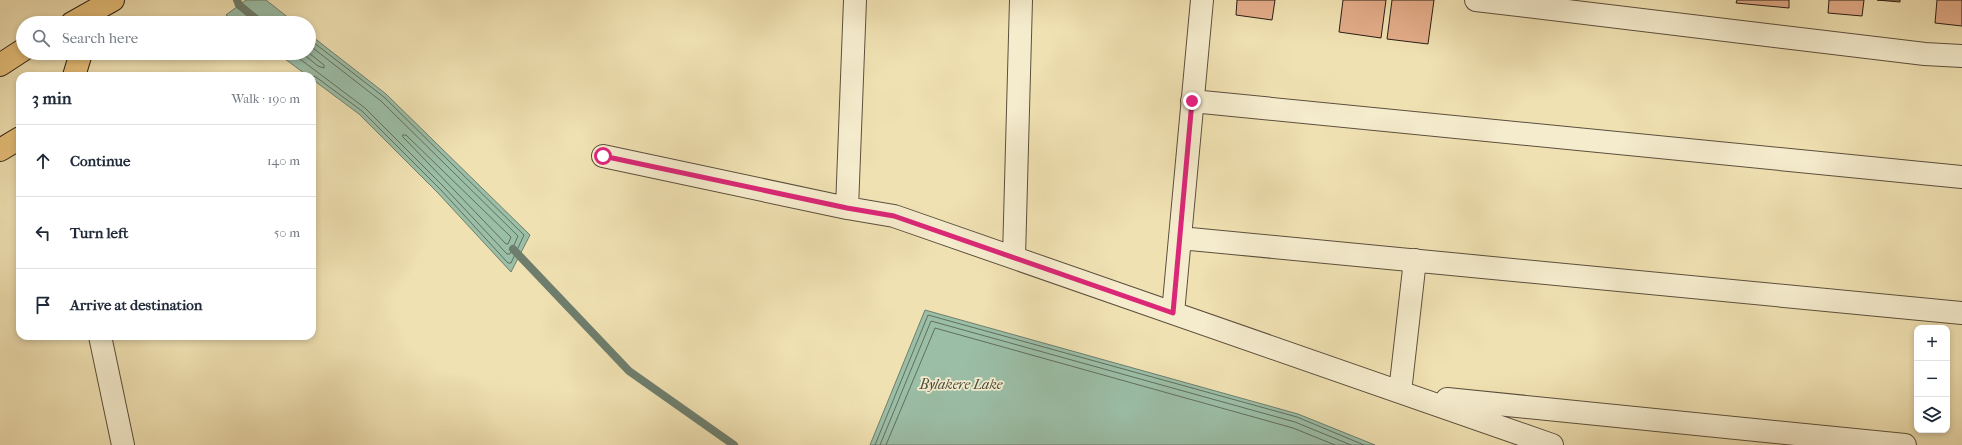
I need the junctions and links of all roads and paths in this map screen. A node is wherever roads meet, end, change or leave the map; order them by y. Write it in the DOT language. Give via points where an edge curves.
graph roads {
  1 [pos="855,0"];
  2 [pos="1021,0"];
  3 [pos="1202,0"];
  4 [pos="1476,0"];
  5 [pos="100,11"];
  6 [pos="88,16"];
  7 [pos="16,55"];
  8 [pos="1962,56"];
  9 [pos="79,60"];
  10 [pos="0,65"];
  11 [pos="75,72"];
  12 [pos="1192,101"];
  13 [pos="16,140"];
  14 [pos="0,150"];
  15 [pos="603,156"];
  16 [pos="1962,177"];
  17 [pos="847,208"];
  18 [pos="1180,238"];
  19 [pos="1014,257"];
  20 [pos="1415,260"];
  21 [pos="1173,313"];
  22 [pos="1962,313"];
  23 [pos="101,340"];
  24 [pos="1406,394"];
  25 [pos="123,445"];
  26 [pos="1552,445"];
  27 [pos="1905,445"];
  1 -- 17 [label="street"];
  2 -- 19 [label="street"];
  3 -- 12 [label="street"];
  4 -- 8 [label="street" via="1925,54"];
  5 -- 6 [label="main road"];
  7 -- 10 [label="main road"];
  9 -- 11 [label="main road"];
  12 -- 16 [label="street"];
  12 -- 18 [label="street"];
  13 -- 14 [label="main road"];
  15 -- 17 [label="street"];
  17 -- 19 [label="street" via="894,216"];
  18 -- 20 [label="street"];
  18 -- 21 [label="street"];
  19 -- 21 [label="street"];
  20 -- 22 [label="street"];
  20 -- 24 [label="street"];
  21 -- 24 [label="street"];
  23 -- 25 [label="street"];
  24 -- 26 [label="street"];
  24 -- 27 [label="street"];
}
